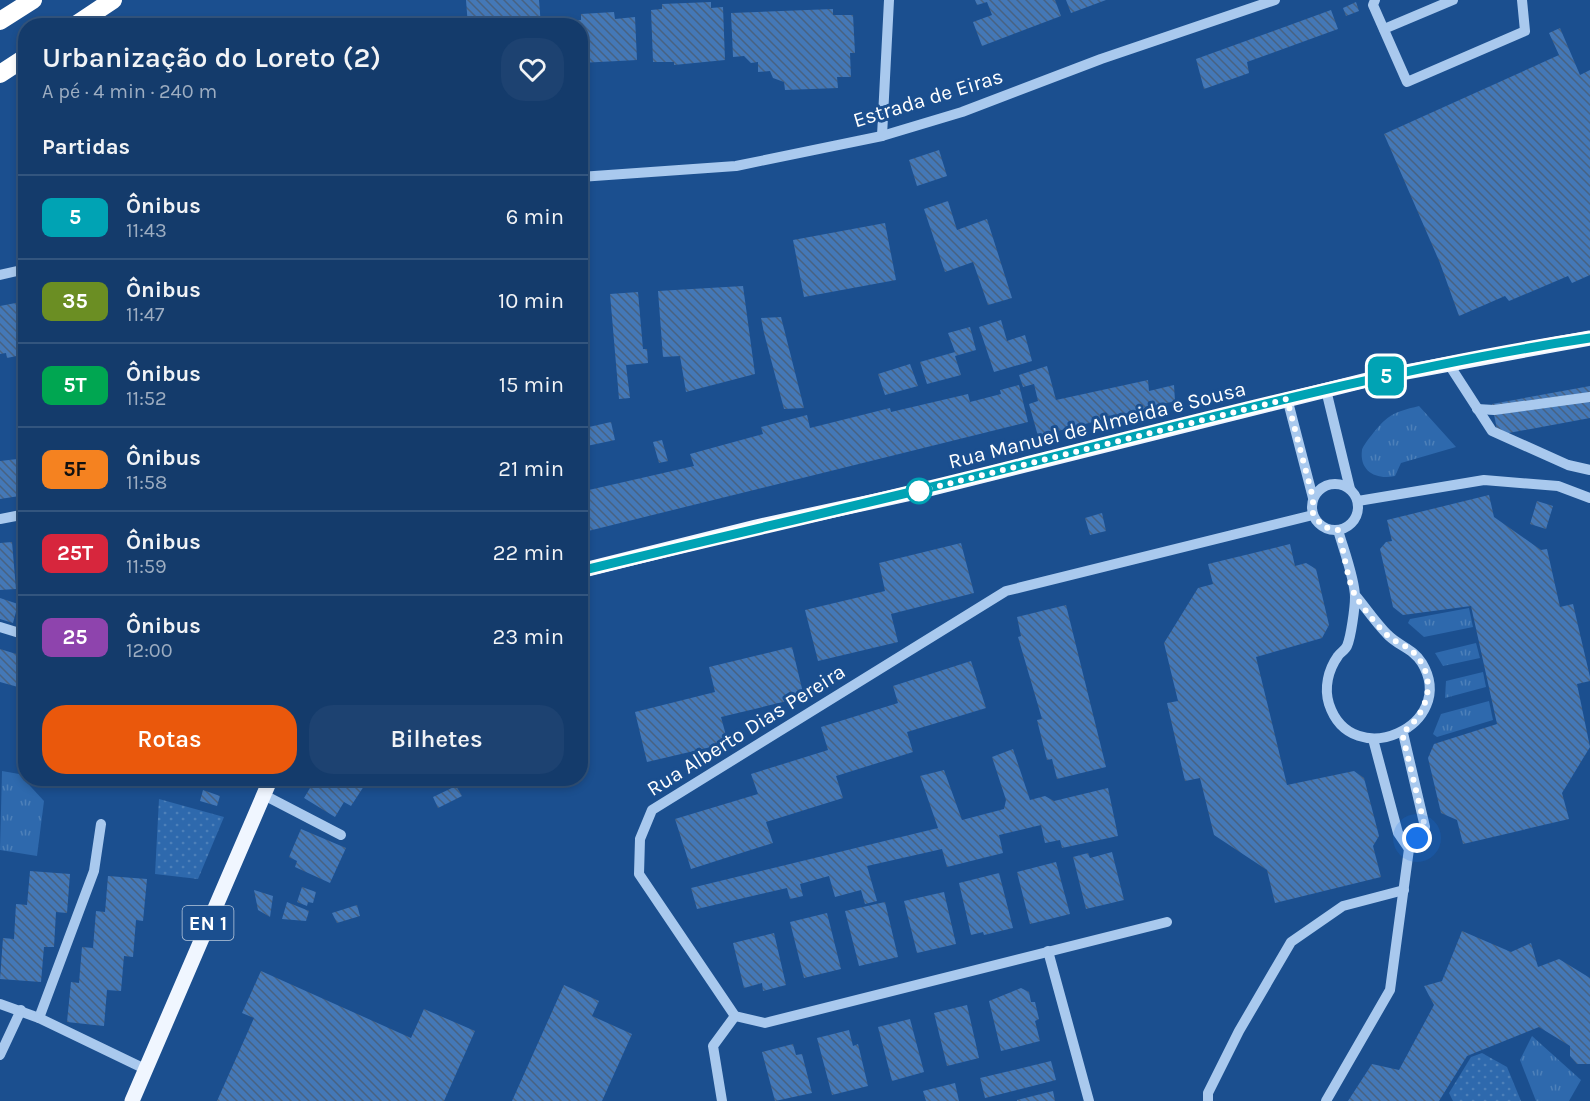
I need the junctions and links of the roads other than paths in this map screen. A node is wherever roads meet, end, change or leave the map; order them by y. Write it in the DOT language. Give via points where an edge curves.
graph roads {
  1 [pos="33,0"];
  2 [pos="113,0"];
  3 [pos="889,0"];
  4 [pos="1275,0"];
  5 [pos="1375,0"];
  6 [pos="1453,0"];
  7 [pos="1522,0"];
  8 [pos="86,18"];
  9 [pos="0,21"];
  10 [pos="1384,29"];
  11 [pos="18,62"];
  12 [pos="0,74"];
  13 [pos="882,136"];
  14 [pos="588,176"];
  15 [pos="18,271"];
  16 [pos="0,276"];
  17 [pos="1590,338"];
  18 [pos="1448,363"];
  19 [pos="1326,390"];
  20 [pos="1590,397"];
  21 [pos="1287,399"];
  22 [pos="1477,409"];
  23 [pos="1590,470"];
  24 [pos="1350,489"];
  25 [pos="1313,498"];
  26 [pos="1590,498"];
  27 [pos="1358,501"];
  28 [pos="1313,514"];
  29 [pos="18,516"];
  30 [pos="0,519"];
  31 [pos="1338,530"];
  32 [pos="588,569"];
  33 [pos="1355,595"];
  34 [pos="0,627"];
  35 [pos="18,633"];
  36 [pos="1402,733"];
  37 [pos="1373,739"];
  38 [pos="268,786"];
  39 [pos="264,795"];
  40 [pos="101,824"];
  41 [pos="341,835"];
  42 [pos="1409,849"];
  43 [pos="1404,890"];
  44 [pos="1167,922"];
  45 [pos="1048,951"];
  46 [pos="0,1004"];
  47 [pos="21,1010"];
  48 [pos="735,1016"];
  49 [pos="39,1018"];
  50 [pos="0,1054"];
  51 [pos="145,1069"];
  52 [pos="132,1101"];
  53 [pos="722,1101"];
  54 [pos="1089,1101"];
  55 [pos="1208,1101"];
  56 [pos="1326,1101"];
  1 -- 9 [label="highway"];
  2 -- 8 [label="highway"];
  3 -- 13 [label="street"];
  4 -- 13 [label="street, Estrada de Eiras" via="1101,59 962,112"];
  5 -- 10 [label="street" via="1373,5"];
  6 -- 10 [label="street"];
  7 -- 10 [label="street" via="1525,31 1407,82"];
  11 -- 12 [label="highway"];
  13 -- 14 [label="street, Estrada de Eiras" via="736,166"];
  15 -- 16 [label="street"];
  17 -- 18 [label="main road, Rua Manuel de Almeida e Sousa"];
  18 -- 19 [label="main road, Rua Manuel de Almeida e Sousa"];
  18 -- 22 [label="street"];
  19 -- 21 [label="main road, Rua Manuel de Almeida e Sousa"];
  19 -- 24 [label="street"];
  20 -- 22 [label="street"];
  21 -- 25 [label="street"];
  21 -- 32 [label="main road, Rua Manuel de Almeida e Sousa"];
  22 -- 23 [label="street" via="1492,431 1558,461"];
  24 -- 25 [label="street" via="1329,484"];
  24 -- 27 [label="street"];
  25 -- 28 [label="street"];
  26 -- 27 [label="street" via="1558,486 1484,480"];
  27 -- 31 [label="street" via="1352,523"];
  28 -- 31 [label="street" via="1323,527"];
  28 -- 48 [label="street, Rua Alberto Dias Pereira" via="1006,591 652,810 640,839 639,874"];
  29 -- 30 [label="street"];
  31 -- 33 [label="street"];
  33 -- 36 [label="street" via="1389,636 1414,652 1427,677 1424,710"];
  33 -- 37 [label="street" via="1347,647 1330,671 1327,688 1336,717 1358,735"];
  34 -- 35 [label="street"];
  36 -- 37 [label="street"];
  36 -- 42 [label="street" via="1425,827"];
  37 -- 42 [label="street" via="1398,833"];
  38 -- 39 [label="main road, EN 1"];
  39 -- 41 [label="street"];
  39 -- 51 [label="main road, EN 1"];
  40 -- 49 [label="street" via="94,871"];
  42 -- 43 [label="street"];
  43 -- 55 [label="street" via="1343,906 1291,942 1239,1031 1208,1093"];
  43 -- 56 [label="street" via="1390,990"];
  44 -- 45 [label="street"];
  45 -- 48 [label="street" via="765,1023"];
  45 -- 54 [label="street"];
  46 -- 47 [label="street"];
  47 -- 49 [label="street"];
  47 -- 50 [label="street"];
  48 -- 53 [label="street" via="713,1046"];
  49 -- 51 [label="street"];
  51 -- 52 [label="main road, EN 1"];
}
